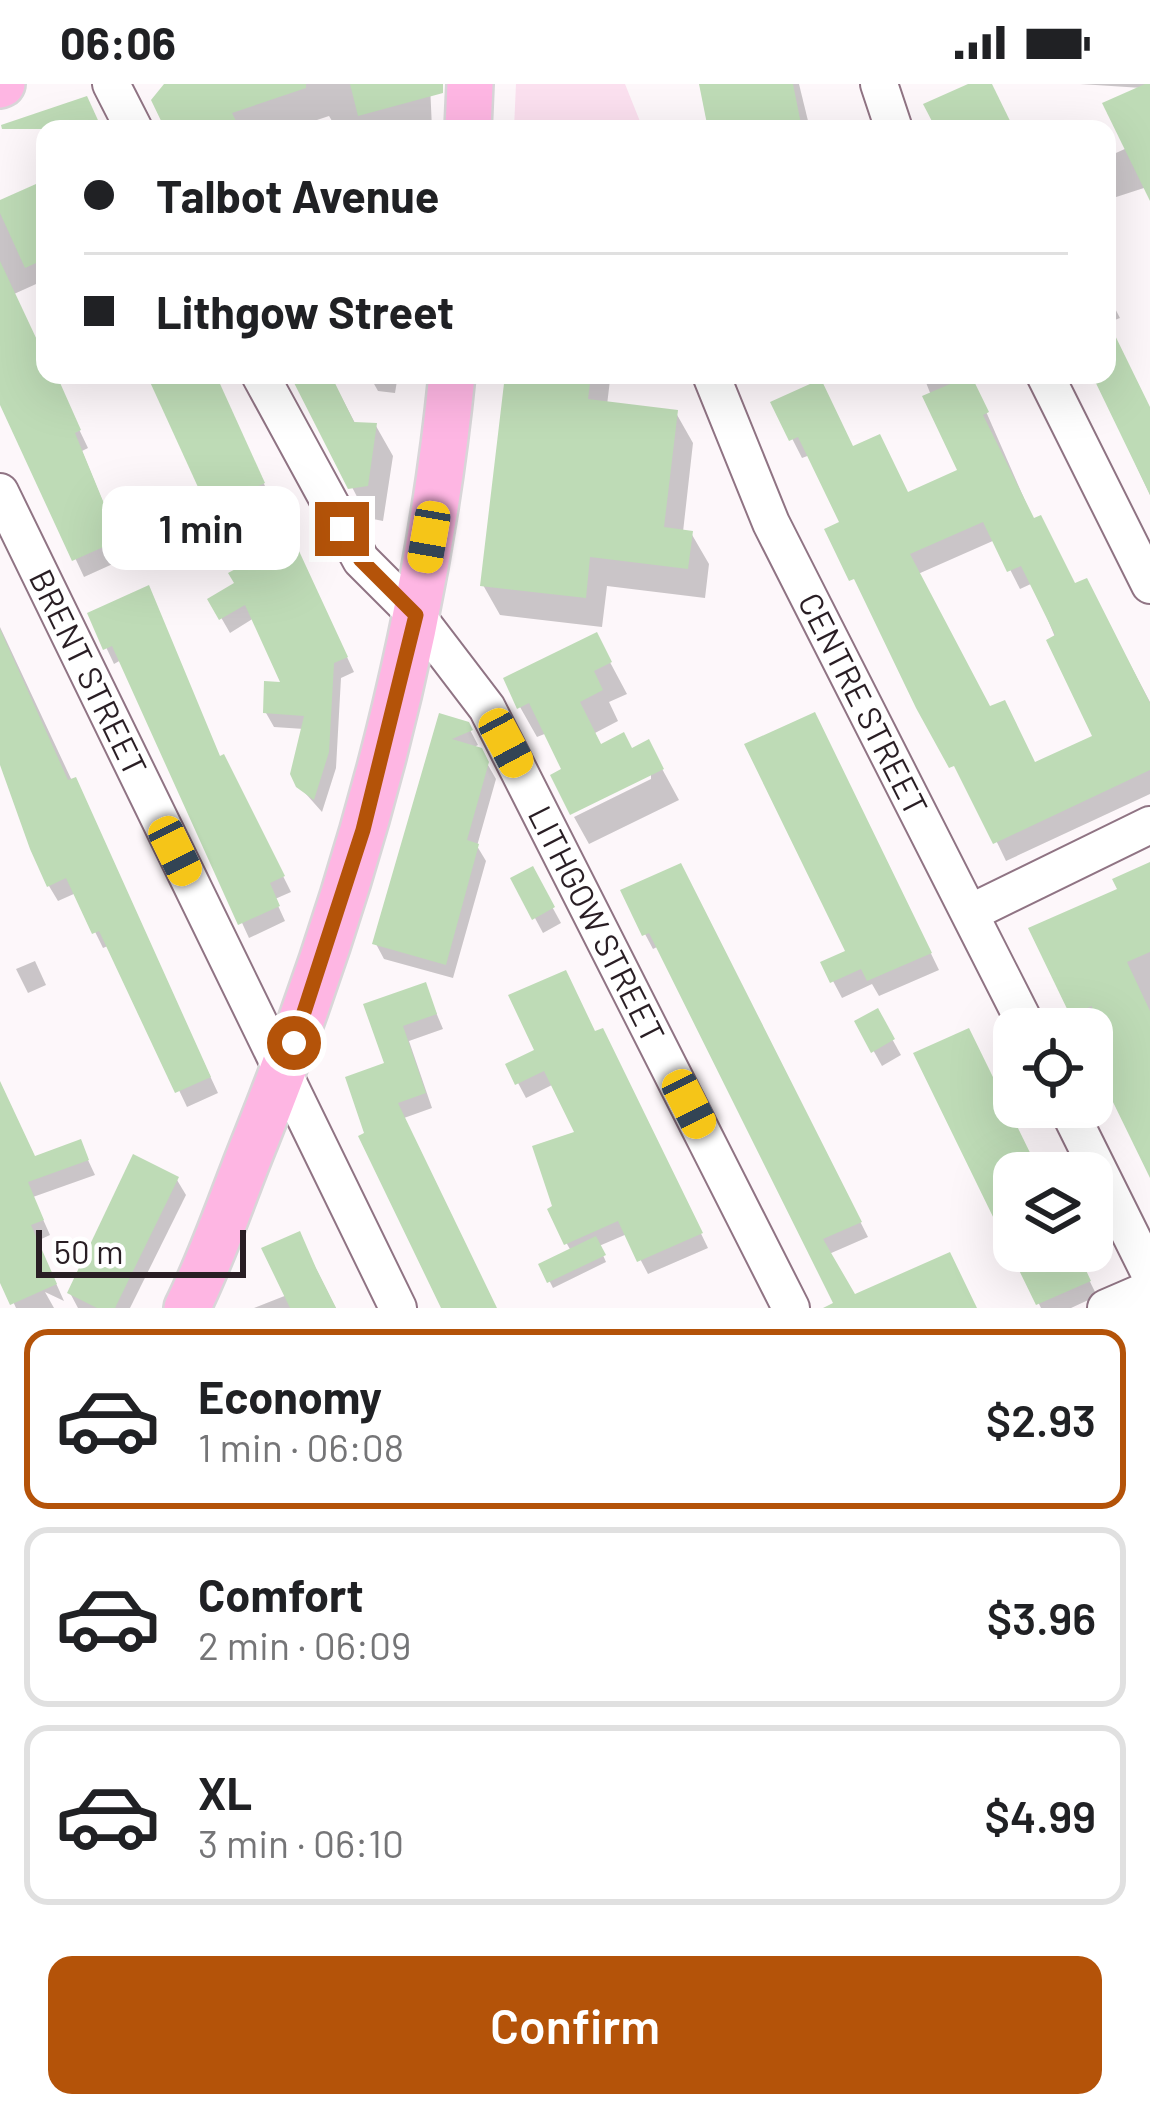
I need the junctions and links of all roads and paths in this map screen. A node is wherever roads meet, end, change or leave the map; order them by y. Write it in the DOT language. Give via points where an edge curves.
graph roads {
  1 [pos="111,84"];
  2 [pos="470,84"];
  3 [pos="879,84"];
  4 [pos="129,120"];
  5 [pos="468,120"];
  6 [pos="891,120"];
  7 [pos="265,384"];
  8 [pos="451,384"];
  9 [pos="716,384"];
  10 [pos="1050,384"];
  11 [pos="0,492"];
  12 [pos="1150,585"];
  13 [pos="416,615"];
  14 [pos="1150,825"];
  15 [pos="970,913"];
  16 [pos="1018,1008"];
  17 [pos="284,1070"];
  18 [pos="1077,1128"];
  19 [pos="1150,1274"];
  20 [pos="1150,1288"];
  21 [pos="187,1308"];
  22 [pos="398,1308"];
  23 [pos="791,1308"];
  24 [pos="1106,1308"];
  1 -- 4 [label="street"];
  2 -- 5 [label="main road"];
  3 -- 6 [label="street"];
  7 -- 13 [label="street, LITHGOW STREET" via="361,560"];
  8 -- 13 [label="main road"];
  9 -- 15 [label="street, CENTRE STREET" via="771,523"];
  10 -- 12 [label="street"];
  11 -- 17 [label="street, BRENT STREET"];
  13 -- 17 [label="main road" via="363,830"];
  13 -- 23 [label="street, LITHGOW STREET" via="488,708"];
  14 -- 15 [label="street"];
  15 -- 16 [label="street, CENTRE STREET"];
  17 -- 21 [label="main road"];
  17 -- 22 [label="street, BRENT STREET"];
  18 -- 19 [label="street"];
  20 -- 24 [label="street"];
}
